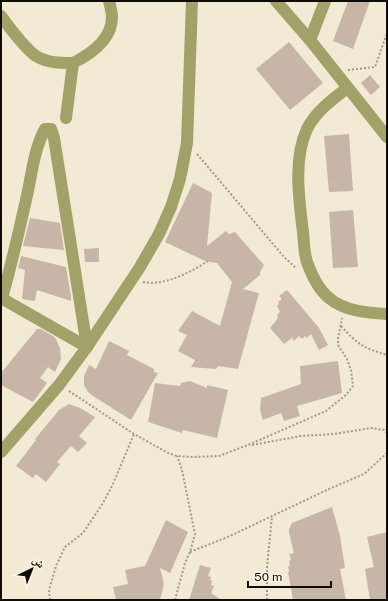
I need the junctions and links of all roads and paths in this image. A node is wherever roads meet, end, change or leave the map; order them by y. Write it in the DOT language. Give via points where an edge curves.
graph roads {
  1 [pos="192,1"];
  2 [pos="276,1"];
  3 [pos="325,1"];
  4 [pos="109,2"];
  5 [pos="1,16"];
  6 [pos="387,33"];
  7 [pos="310,40"];
  8 [pos="386,40"];
  9 [pos="73,63"];
  10 [pos="334,72"];
  11 [pos="347,88"];
  12 [pos="66,118"];
  13 [pos="387,137"];
  14 [pos="187,142"];
  15 [pos="208,261"];
  16 [pos="299,271"];
  17 [pos="132,279"];
  18 [pos="1,298"];
  19 [pos="343,307"];
  20 [pos="387,314"];
  21 [pos="341,326"];
  22 [pos="87,347"];
  23 [pos="387,355"];
  24 [pos="60,385"];
  25 [pos="387,433"];
  26 [pos="134,434"];
  27 [pos="248,446"];
  28 [pos="1,452"];
  29 [pos="387,453"];
  30 [pos="177,456"];
  31 [pos="272,516"];
  32 [pos="190,552"];
  33 [pos="50,600"];
  34 [pos="175,600"];
  35 [pos="267,600"];
  1 -- 14 [label="street"];
  2 -- 7 [label="street"];
  3 -- 7 [label="street"];
  4 -- 9 [label="street" via="112,16 109,31 96,49"];
  5 -- 9 [label="street" via="36,56 49,61"];
  6 -- 8 [label="path"];
  7 -- 10 [label="street"];
  8 -- 10 [label="path" via="375,67"];
  9 -- 12 [label="street"];
  10 -- 11 [label="street"];
  11 -- 13 [label="street"];
  11 -- 19 [label="street" via="322,108 314,118 307,130 299,162 301,218 307,261 313,279 320,289"];
  14 -- 16 [label="path" via="284,257"];
  14 -- 17 [label="street" via="180,179 171,207 159,234"];
  15 -- 17 [label="path" via="193,271 160,283 144,283"];
  17 -- 22 [label="street"];
  18 -- 22 [label="street"];
  18 -- 22 [label="street" via="11,266 41,136 45,129 50,129 54,138"];
  19 -- 20 [label="street"];
  19 -- 21 [label="path"];
  21 -- 23 [label="path" via="366,349"];
  21 -- 27 [label="path" via="338,345 351,370 353,386 326,411"];
  22 -- 24 [label="street"];
  24 -- 26 [label="path"];
  24 -- 28 [label="street"];
  25 -- 27 [label="path" via="371,428 301,436"];
  26 -- 30 [label="path"];
  26 -- 33 [label="path" via="103,503 83,533 65,548 56,566 49,590"];
  27 -- 30 [label="path" via="219,456"];
  29 -- 31 [label="path" via="364,474 328,488"];
  30 -- 32 [label="path" via="195,534"];
  31 -- 32 [label="path"];
  31 -- 35 [label="path"];
  32 -- 34 [label="path"];
}
